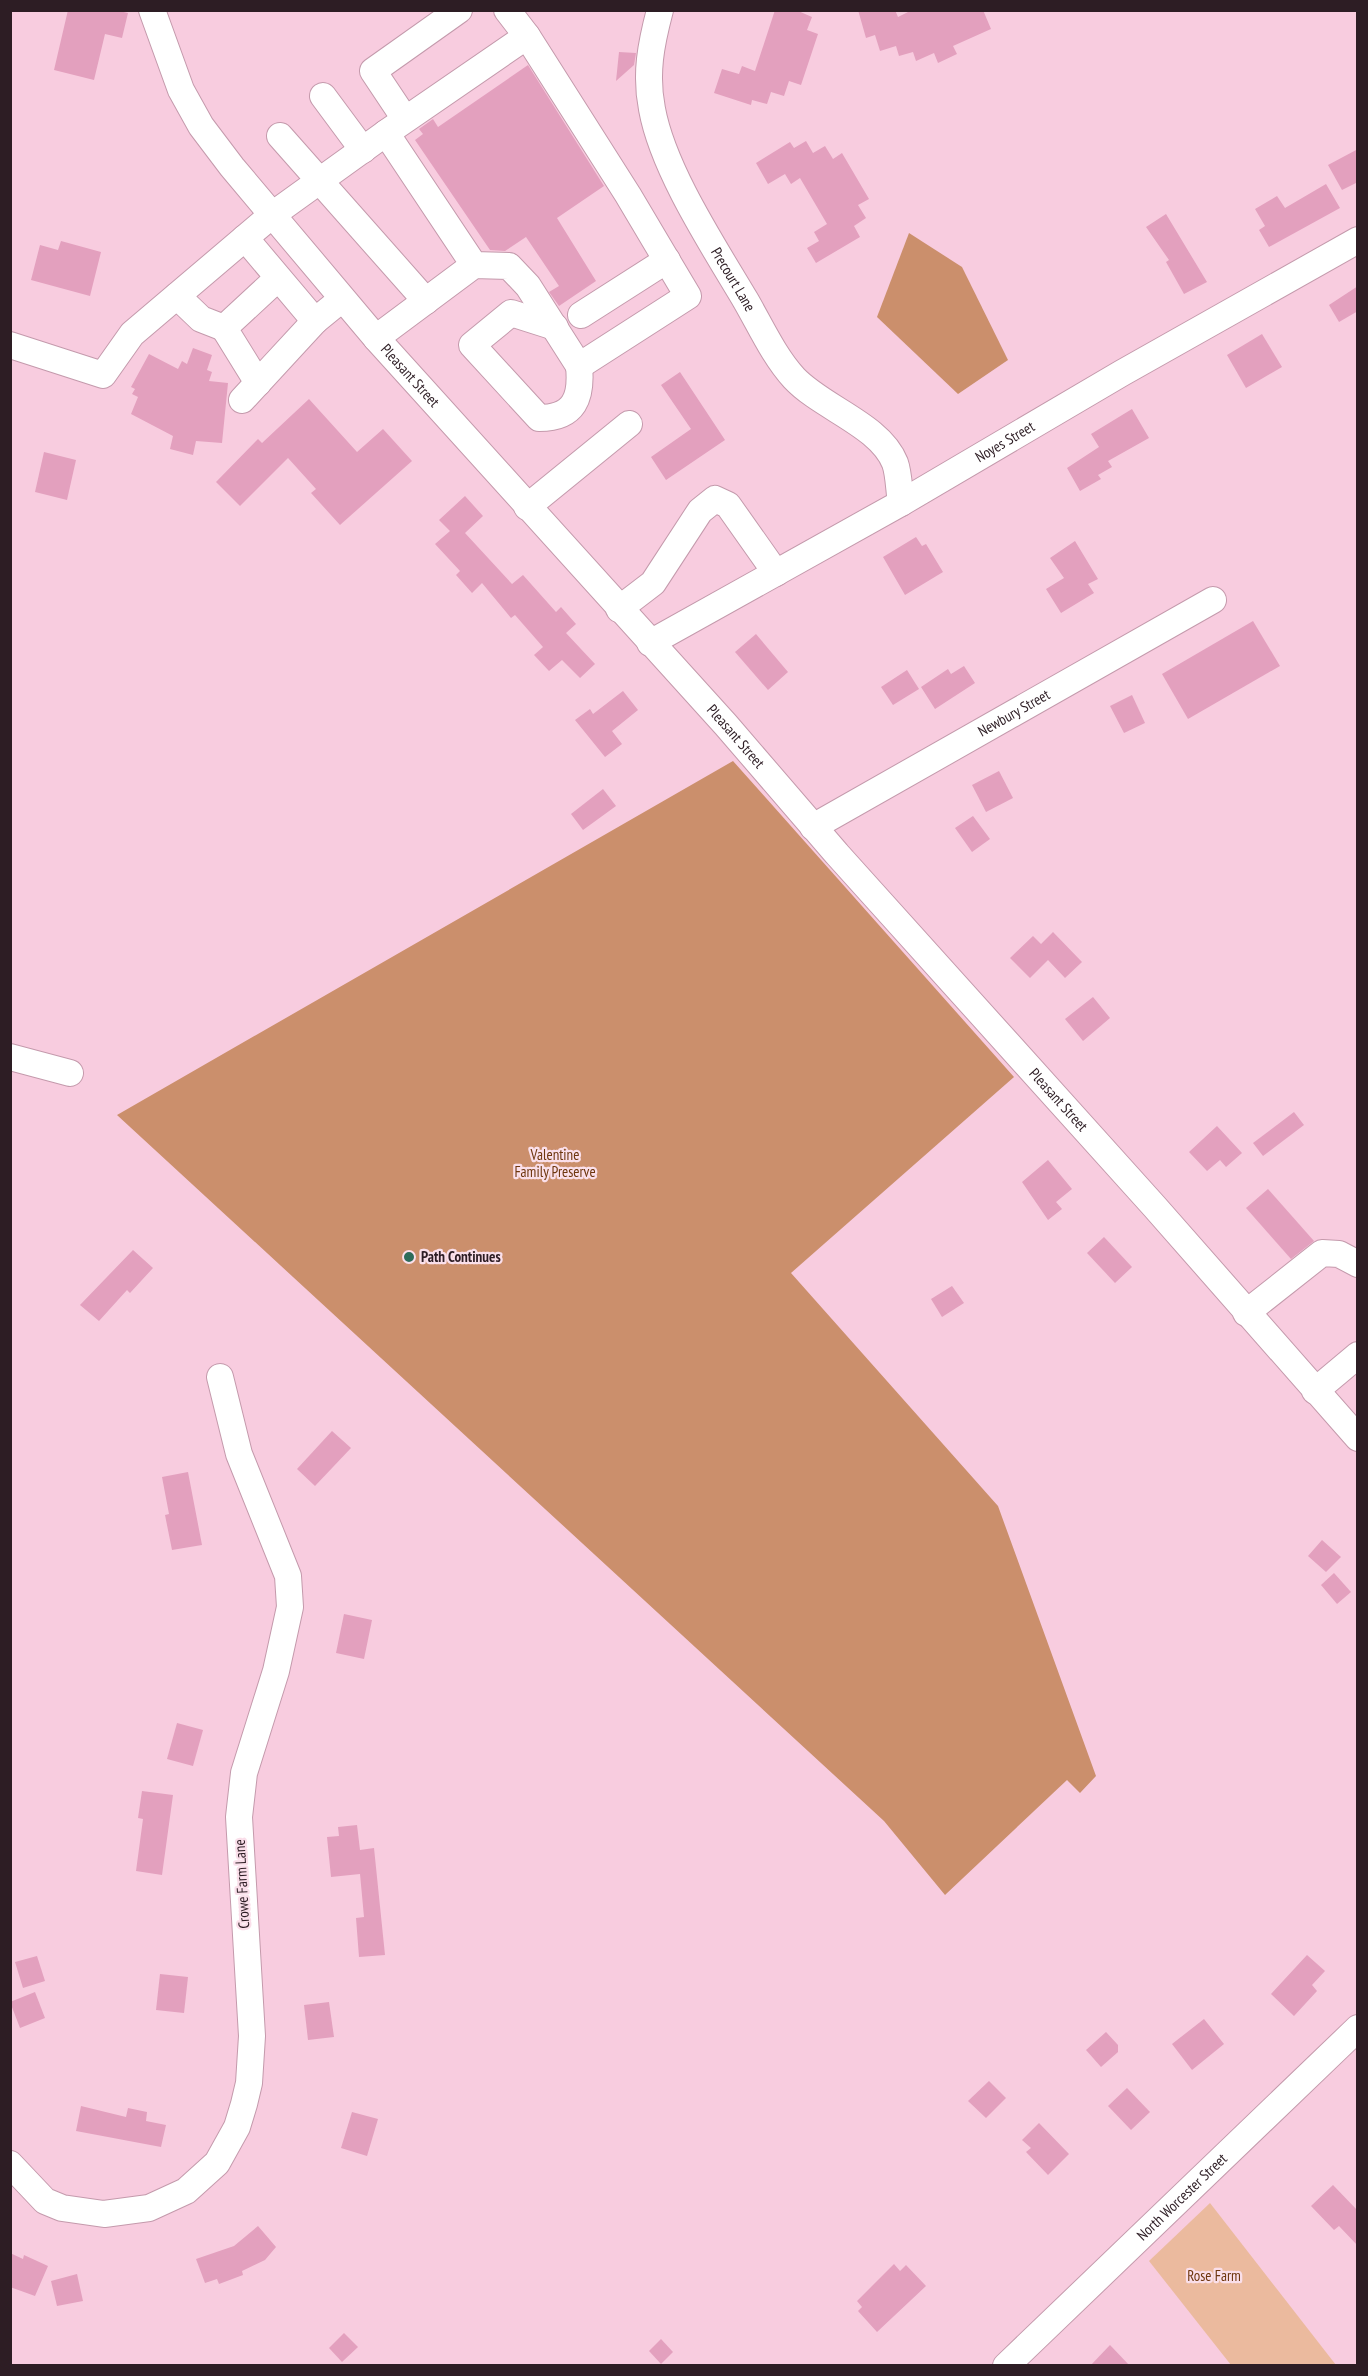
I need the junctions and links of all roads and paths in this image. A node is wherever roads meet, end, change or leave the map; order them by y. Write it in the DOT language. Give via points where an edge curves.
graph roads {
  1 [pos="152,10"];
  2 [pos="459,10"];
  3 [pos="507,10"];
  4 [pos="660,10"];
  5 [pos="527,36"];
  6 [pos="323,96"];
  7 [pos="395,126"];
  8 [pos="280,136"];
  9 [pos="363,150"];
  10 [pos="320,181"];
  11 [pos="272,216"];
  12 [pos="245,238"];
  13 [pos="1358,240"];
  14 [pos="667,260"];
  15 [pos="474,265"];
  16 [pos="278,278"];
  17 [pos="177,296"];
  18 [pos="342,299"];
  19 [pos="426,301"];
  20 [pos="581,315"];
  21 [pos="315,321"];
  22 [pos="555,327"];
  23 [pos="224,328"];
  24 [pos="376,339"];
  25 [pos="10,345"];
  26 [pos="579,366"];
  27 [pos="629,424"];
  28 [pos="901,503"];
  29 [pos="527,507"];
  30 [pos="776,573"];
  31 [pos="1213,600"];
  32 [pos="619,609"];
  33 [pos="650,643"];
  34 [pos="813,827"];
  35 [pos="10,1058"];
  36 [pos="70,1073"];
  37 [pos="1358,1264"];
  38 [pos="1246,1313"];
  39 [pos="1358,1355"];
  40 [pos="220,1377"];
  41 [pos="1315,1391"];
  42 [pos="1358,1438"];
  43 [pos="1358,2028"];
  44 [pos="10,2164"];
  45 [pos="1006,2366"];
  1 -- 11 [label="street, Pleasant Street" via="181,90 201,126"];
  2 -- 7 [label="street" via="373,71"];
  3 -- 5 [label="street"];
  4 -- 28 [label="street, Precourt Lane" via="647,75 662,147 714,248 777,355 794,379 882,444 895,463"];
  5 -- 7 [label="street"];
  5 -- 14 [label="street"];
  6 -- 9 [label="street"];
  7 -- 9 [label="street"];
  7 -- 15 [label="street"];
  8 -- 10 [label="street"];
  9 -- 10 [label="street"];
  10 -- 11 [label="street"];
  10 -- 19 [label="street"];
  11 -- 12 [label="street"];
  11 -- 18 [label="street, Pleasant Street"];
  12 -- 16 [label="street"];
  12 -- 17 [label="street"];
  13 -- 28 [label="street, Noyes Street"];
  14 -- 20 [label="street"];
  14 -- 26 [label="street" via="688,296"];
  15 -- 19 [label="street"];
  15 -- 22 [label="street" via="508,266 528,286"];
  16 -- 21 [label="street"];
  16 -- 23 [label="street"];
  17 -- 23 [label="street" via="201,319"];
  17 -- 25 [label="street" via="132,334 103,375"];
  18 -- 21 [label="street"];
  18 -- 24 [label="street, Pleasant Street"];
  19 -- 24 [label="street"];
  21 -- 23 [label="street" via="250,392"];
  22 -- 26 [label="street"];
  22 -- 26 [label="street" via="512,313 472,345 539,418 562,415 571,408 581,386"];
  24 -- 29 [label="street, Pleasant Street"];
  27 -- 29 [label="street"];
  28 -- 30 [label="street, Noyes Street"];
  29 -- 32 [label="street, Pleasant Street"];
  30 -- 32 [label="street" via="728,505 715,500 700,511 653,583"];
  30 -- 33 [label="street, Noyes Street"];
  31 -- 34 [label="street, Newbury Street"];
  32 -- 33 [label="street, Pleasant Street"];
  33 -- 34 [label="street, Pleasant Street"];
  34 -- 38 [label="street, Pleasant Street"];
  35 -- 36 [label="street"];
  37 -- 38 [label="street" via="1339,1254 1322,1253"];
  38 -- 41 [label="street, Pleasant Street"];
  39 -- 41 [label="street"];
  40 -- 44 [label="street, Crowe Farm Lane" via="239,1454 288,1576 290,1607 276,1671 244,1773 238,1817 252,2036 244,2104 218,2163 186,2191 149,2208 104,2214 62,2208 45,2201"];
  41 -- 42 [label="street, Pleasant Street"];
  43 -- 45 [label="street, North Worcester Street"];
}
